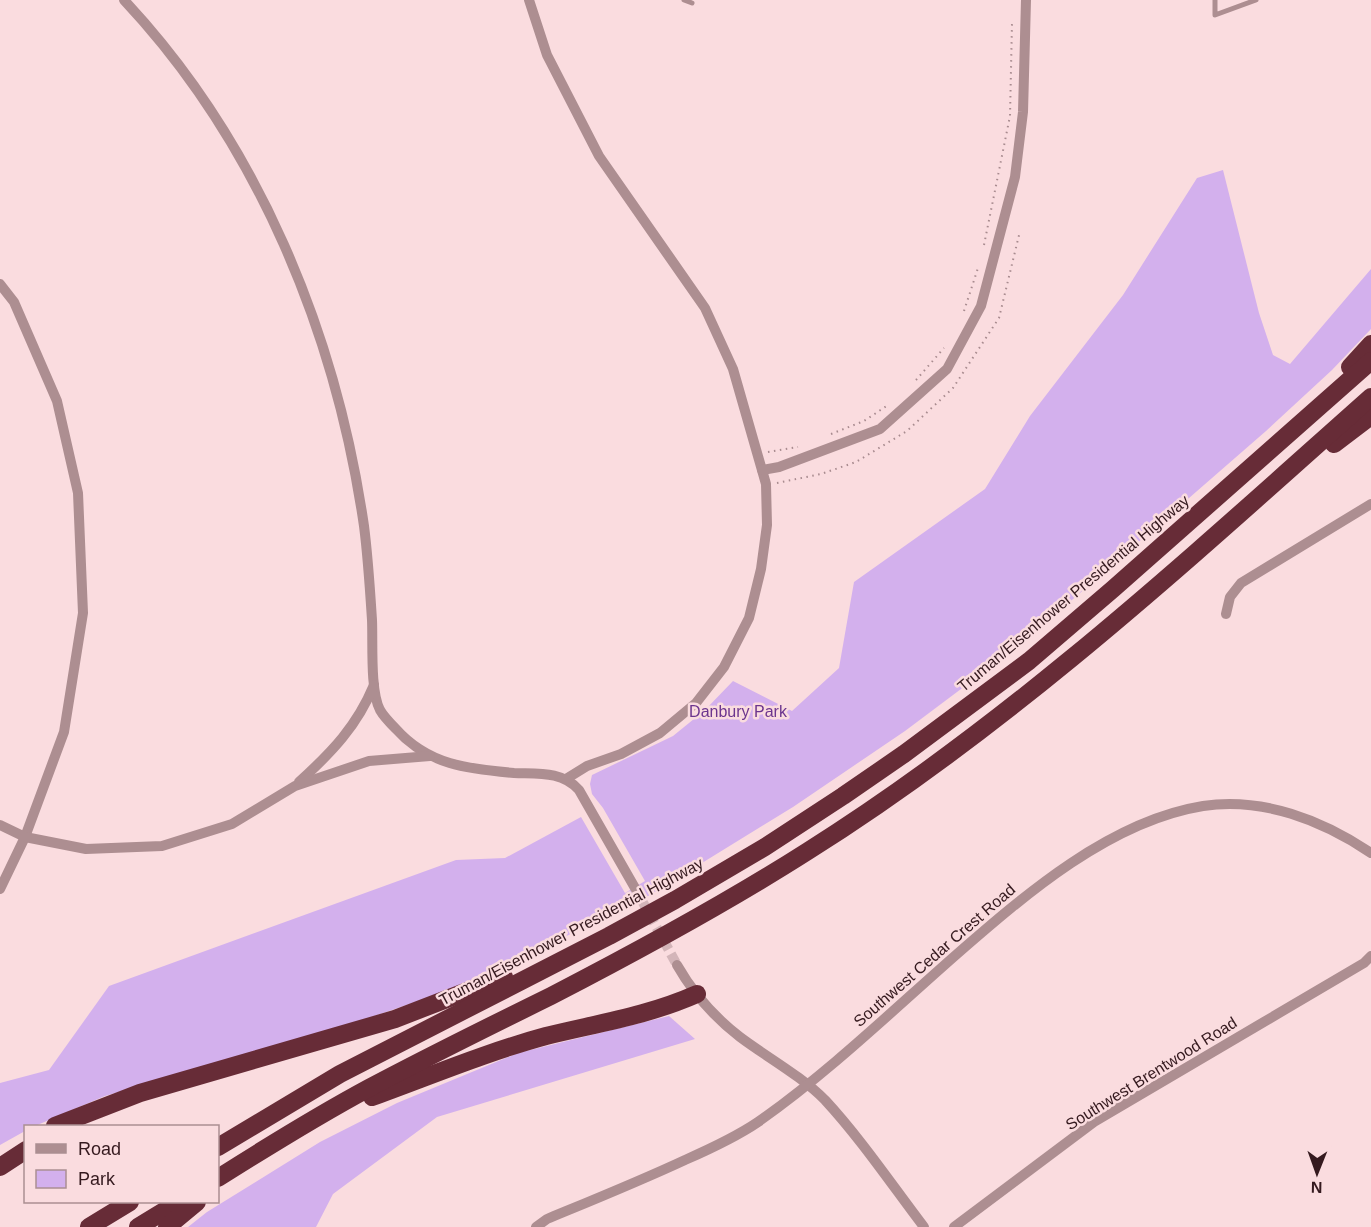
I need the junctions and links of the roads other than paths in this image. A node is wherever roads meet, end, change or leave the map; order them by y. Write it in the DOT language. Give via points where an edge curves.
graph roads {
  1 [pos="124,0"];
  2 [pos="529,0"];
  3 [pos="684,0"];
  4 [pos="1026,0"];
  5 [pos="1215,0"];
  6 [pos="1257,0"];
  7 [pos="692,3"];
  8 [pos="0,284"];
  9 [pos="1371,344"];
  10 [pos="1371,361"];
  11 [pos="1371,397"];
  12 [pos="1371,416"];
  13 [pos="1293,430"];
  14 [pos="762,470"];
  15 [pos="1371,504"];
  16 [pos="1245,508"];
  17 [pos="1226,614"];
  18 [pos="374,685"];
  19 [pos="430,756"];
  20 [pos="566,779"];
  21 [pos="295,786"];
  22 [pos="0,825"];
  23 [pos="25,837"];
  24 [pos="1371,853"];
  25 [pos="635,888"];
  26 [pos="0,889"];
  27 [pos="609,936"];
  28 [pos="1371,956"];
  29 [pos="677,964"];
  30 [pos="697,994"];
  31 [pos="807,1084"];
  32 [pos="84,1116"];
  33 [pos="320,1116"];
  34 [pos="58,1125"];
  35 [pos="67,1125"];
  36 [pos="24,1142"];
  37 [pos="219,1146"];
  38 [pos="24,1151"];
  39 [pos="257,1153"];
  40 [pos="0,1154"];
  41 [pos="0,1167"];
  42 [pos="219,1177"];
  43 [pos="219,1184"];
  44 [pos="128,1203"];
  45 [pos="177,1203"];
  46 [pos="196,1203"];
  47 [pos="89,1227"];
  48 [pos="138,1227"];
  49 [pos="167,1227"];
  50 [pos="536,1227"];
  51 [pos="924,1227"];
  52 [pos="954,1227"];
  1 -- 18 [label="street" via="170,54 235,151 265,204 303,291 338,398 357,483 368,568"];
  2 -- 14 [label="street" via="546,55 599,156 705,308 733,369"];
  3 -- 7 [label="lane"];
  4 -- 14 [label="street" via="1023,112 1015,177 981,306 947,369 880,429"];
  5 -- 6 [label="lane" via="1215,15"];
  8 -- 23 [label="street" via="14,302 57,401 78,493 83,613 64,732"];
  9 -- 13 [label="highway"];
  10 -- 13 [label="highway, Truman/Eisenhower Presidential Highway"];
  11 -- 16 [label="highway"];
  12 -- 16 [label="highway"];
  13 -- 27 [label="highway, Truman/Eisenhower Presidential Highway" via="1029,661 969,707 765,847"];
  14 -- 20 [label="street" via="767,525 761,569 749,618 724,667 696,703 660,733"];
  15 -- 17 [label="street" via="1241,584 1230,597"];
  16 -- 33 [label="highway" via="1048,679 845,827 651,944"];
  18 -- 19 [label="street" via="379,708 386,718 415,748"];
  18 -- 21 [label="street" via="365,707 333,750"];
  19 -- 20 [label="street" via="456,765"];
  19 -- 21 [label="street" via="369,761"];
  20 -- 25 [label="street" via="579,790"];
  21 -- 23 [label="street" via="232,824 162,846 86,849"];
  22 -- 23 [label="street"];
  23 -- 26 [label="street"];
  24 -- 31 [label="street, Southwest Cedar Crest Road" via="1306,818 1258,806 1205,806 1154,819 1079,859 1010,907"];
  27 -- 32 [label="highway" via="395,1019 140,1093"];
  27 -- 37 [label="highway, Truman/Eisenhower Presidential Highway" via="340,1074"];
  28 -- 52 [label="street, Southwest Brentwood Road" via="1094,1122"];
  29 -- 30 [label="street"];
  30 -- 31 [label="street" via="719,1020"];
  30 -- 33 [label="highway" via="653,1012 486,1054"];
  31 -- 50 [label="street, Southwest Cedar Crest Road" via="756,1123 707,1150"];
  31 -- 51 [label="street" via="865,1149"];
  32 -- 34 [label="highway"];
  32 -- 35 [label="highway"];
  33 -- 39 [label="highway"];
  36 -- 40 [label="highway"];
  38 -- 41 [label="highway"];
  39 -- 42 [label="highway"];
  39 -- 43 [label="highway"];
  44 -- 47 [label="highway"];
  45 -- 48 [label="highway"];
  46 -- 49 [label="highway"];
}
